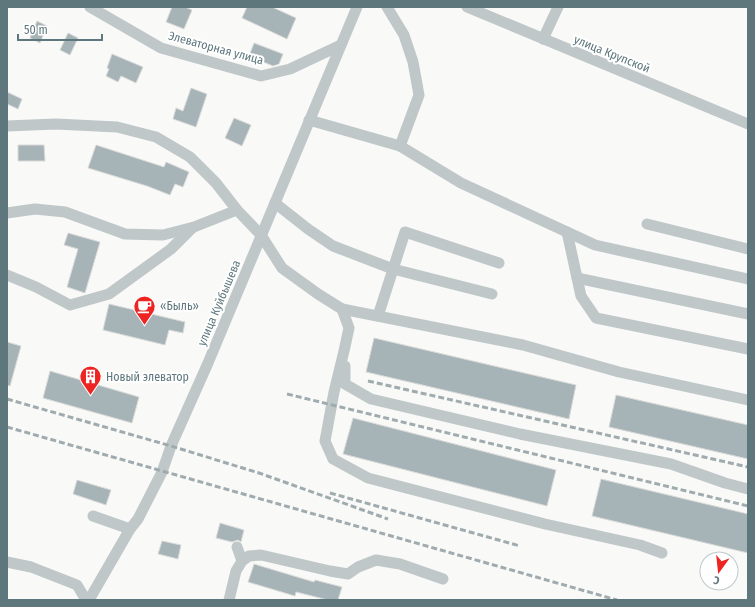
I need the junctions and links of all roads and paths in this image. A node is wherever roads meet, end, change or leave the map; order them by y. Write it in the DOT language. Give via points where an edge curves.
graph roads {
  1 [pos="90,7"];
  2 [pos="357,7"];
  3 [pos="387,7"];
  4 [pos="467,7"];
  5 [pos="558,7"];
  6 [pos="543,39"];
  7 [pos="341,45"];
  8 [pos="309,120"];
  9 [pos="748,124"];
  10 [pos="7,126"];
  11 [pos="400,146"];
  12 [pos="275,203"];
  13 [pos="237,210"];
  14 [pos="7,213"];
  15 [pos="647,224"];
  16 [pos="194,227"];
  17 [pos="567,232"];
  18 [pos="261,235"];
  19 [pos="748,248"];
  20 [pos="499,263"];
  21 [pos="393,269"];
  22 [pos="7,275"];
  23 [pos="577,278"];
  24 [pos="748,279"];
  25 [pos="492,294"];
  26 [pos="342,309"];
  27 [pos="748,314"];
  28 [pos="378,316"];
  29 [pos="748,350"];
  30 [pos="344,352"];
  31 [pos="748,400"];
  32 [pos="748,489"];
  33 [pos="93,516"];
  34 [pos="130,530"];
  35 [pos="237,547"];
  36 [pos="662,553"];
  37 [pos="242,561"];
  38 [pos="7,562"];
  39 [pos="443,579"];
  40 [pos="88,600"];
  41 [pos="229,600"];
  1 -- 7 [label="street, Элеваторная улица" via="161,48 261,76 290,68"];
  2 -- 7 [label="street, улица Куйбышева"];
  3 -- 11 [label="street" via="404,35 413,62 419,95"];
  4 -- 6 [label="street, улица Крупской"];
  5 -- 6 [label="street"];
  6 -- 9 [label="street, улица Крупской"];
  7 -- 8 [label="street, улица Куйбышева"];
  8 -- 11 [label="street"];
  8 -- 12 [label="street, улица Куйбышева"];
  10 -- 13 [label="street" via="56,124 118,127 156,137 190,157 216,183"];
  11 -- 17 [label="street" via="461,183"];
  12 -- 18 [label="street, улица Куйбышева"];
  12 -- 21 [label="street" via="333,246"];
  13 -- 16 [label="street"];
  13 -- 18 [label="street"];
  14 -- 16 [label="street" via="35,209 65,212 125,234 164,235"];
  15 -- 19 [label="street"];
  16 -- 22 [label="street" via="171,249 109,294 70,305"];
  17 -- 23 [label="street"];
  17 -- 24 [label="street" via="595,245"];
  18 -- 26 [label="street" via="282,268"];
  18 -- 34 [label="street, улица Куйбышева" via="162,472"];
  20 -- 21 [label="street" via="405,232"];
  21 -- 25 [label="street"];
  21 -- 28 [label="street"];
  23 -- 27 [label="street"];
  23 -- 29 [label="street" via="582,296 596,318"];
  26 -- 28 [label="street"];
  26 -- 30 [label="street" via="349,328"];
  28 -- 31 [label="street" via="523,345 619,372"];
  30 -- 32 [label="street" via="345,384 371,399 520,434 671,464"];
  30 -- 36 [label="street" via="325,441 333,459 368,478 545,524 640,545"];
  33 -- 34 [label="street"];
  34 -- 40 [label="street, улица Куйбышева"];
  35 -- 37 [label="street"];
  37 -- 39 [label="street" via="249,556 261,555 348,574 376,560 400,564"];
  37 -- 41 [label="street" via="236,571"];
  38 -- 40 [label="street" via="31,567 77,585"];
}
